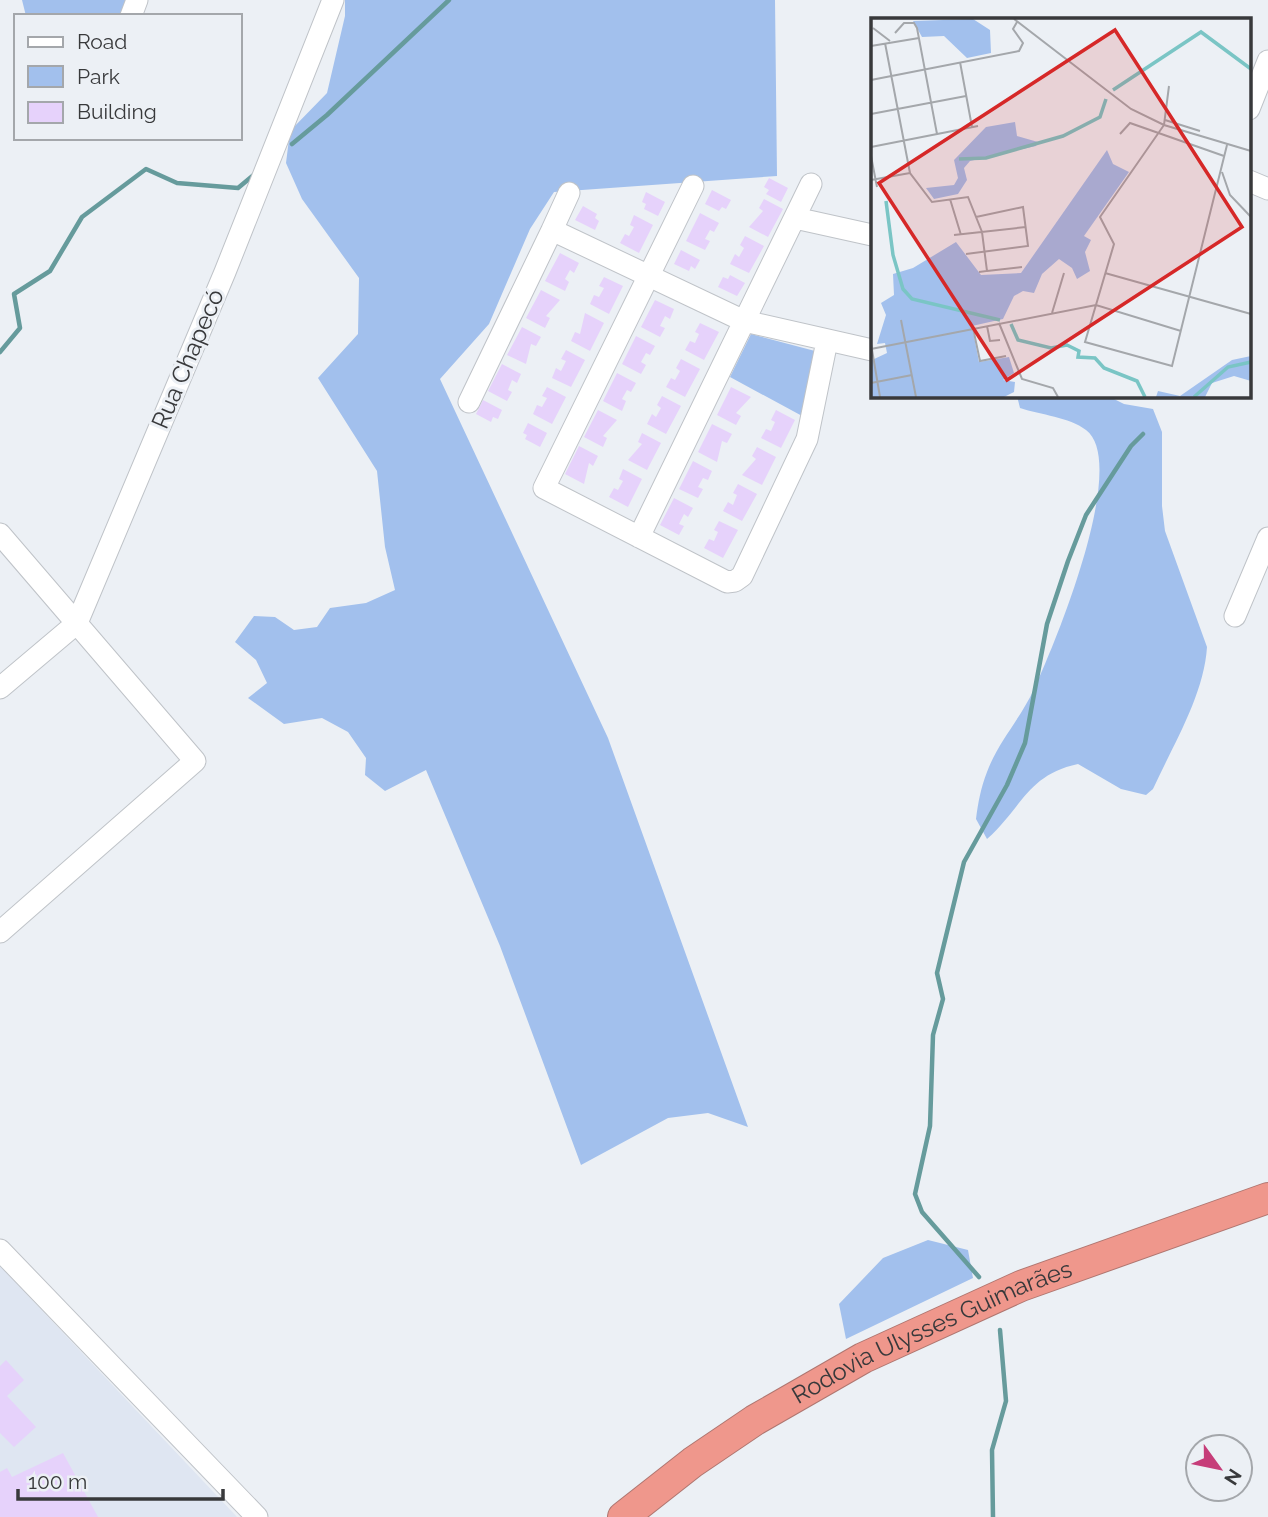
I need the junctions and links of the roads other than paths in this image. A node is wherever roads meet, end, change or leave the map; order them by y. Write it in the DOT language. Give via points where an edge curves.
graph roads {
  1 [pos="333,0"];
  2 [pos="1268,61"];
  3 [pos="1250,106"];
  4 [pos="1250,181"];
  5 [pos="811,184"];
  6 [pos="693,186"];
  7 [pos="1268,189"];
  8 [pos="569,193"];
  9 [pos="795,218"];
  10 [pos="552,230"];
  11 [pos="871,235"];
  12 [pos="648,276"];
  13 [pos="744,321"];
  14 [pos="827,341"];
  15 [pos="871,350"];
  16 [pos="469,402"];
  17 [pos="0,534"];
  18 [pos="639,537"];
  19 [pos="1268,538"];
  20 [pos="1259,589"];
  21 [pos="1235,616"];
  22 [pos="77,623"];
  23 [pos="0,688"];
  24 [pos="0,932"];
  25 [pos="1268,1198"];
  26 [pos="0,1250"];
  27 [pos="257,1517"];
  28 [pos="623,1517"];
  1 -- 22 [label="street, Rua Chapecó"];
  2 -- 3 [label="street"];
  4 -- 7 [label="street"];
  5 -- 9 [label="street"];
  6 -- 12 [label="street"];
  8 -- 10 [label="street"];
  9 -- 11 [label="street"];
  9 -- 13 [label="street"];
  10 -- 12 [label="street"];
  10 -- 16 [label="street"];
  12 -- 13 [label="street"];
  12 -- 18 [label="street" via="544,488"];
  13 -- 14 [label="street"];
  13 -- 18 [label="street"];
  14 -- 15 [label="street"];
  14 -- 18 [label="street" via="807,439 742,576 727,582"];
  17 -- 22 [label="street"];
  19 -- 20 [label="street"];
  20 -- 21 [label="street"];
  22 -- 23 [label="street, Rua Chapecó"];
  22 -- 24 [label="street" via="195,761"];
  25 -- 28 [label="highway, Rodovia Ulysses Guimarães" via="1021,1286 863,1358 755,1420"];
  26 -- 27 [label="street"];
}
